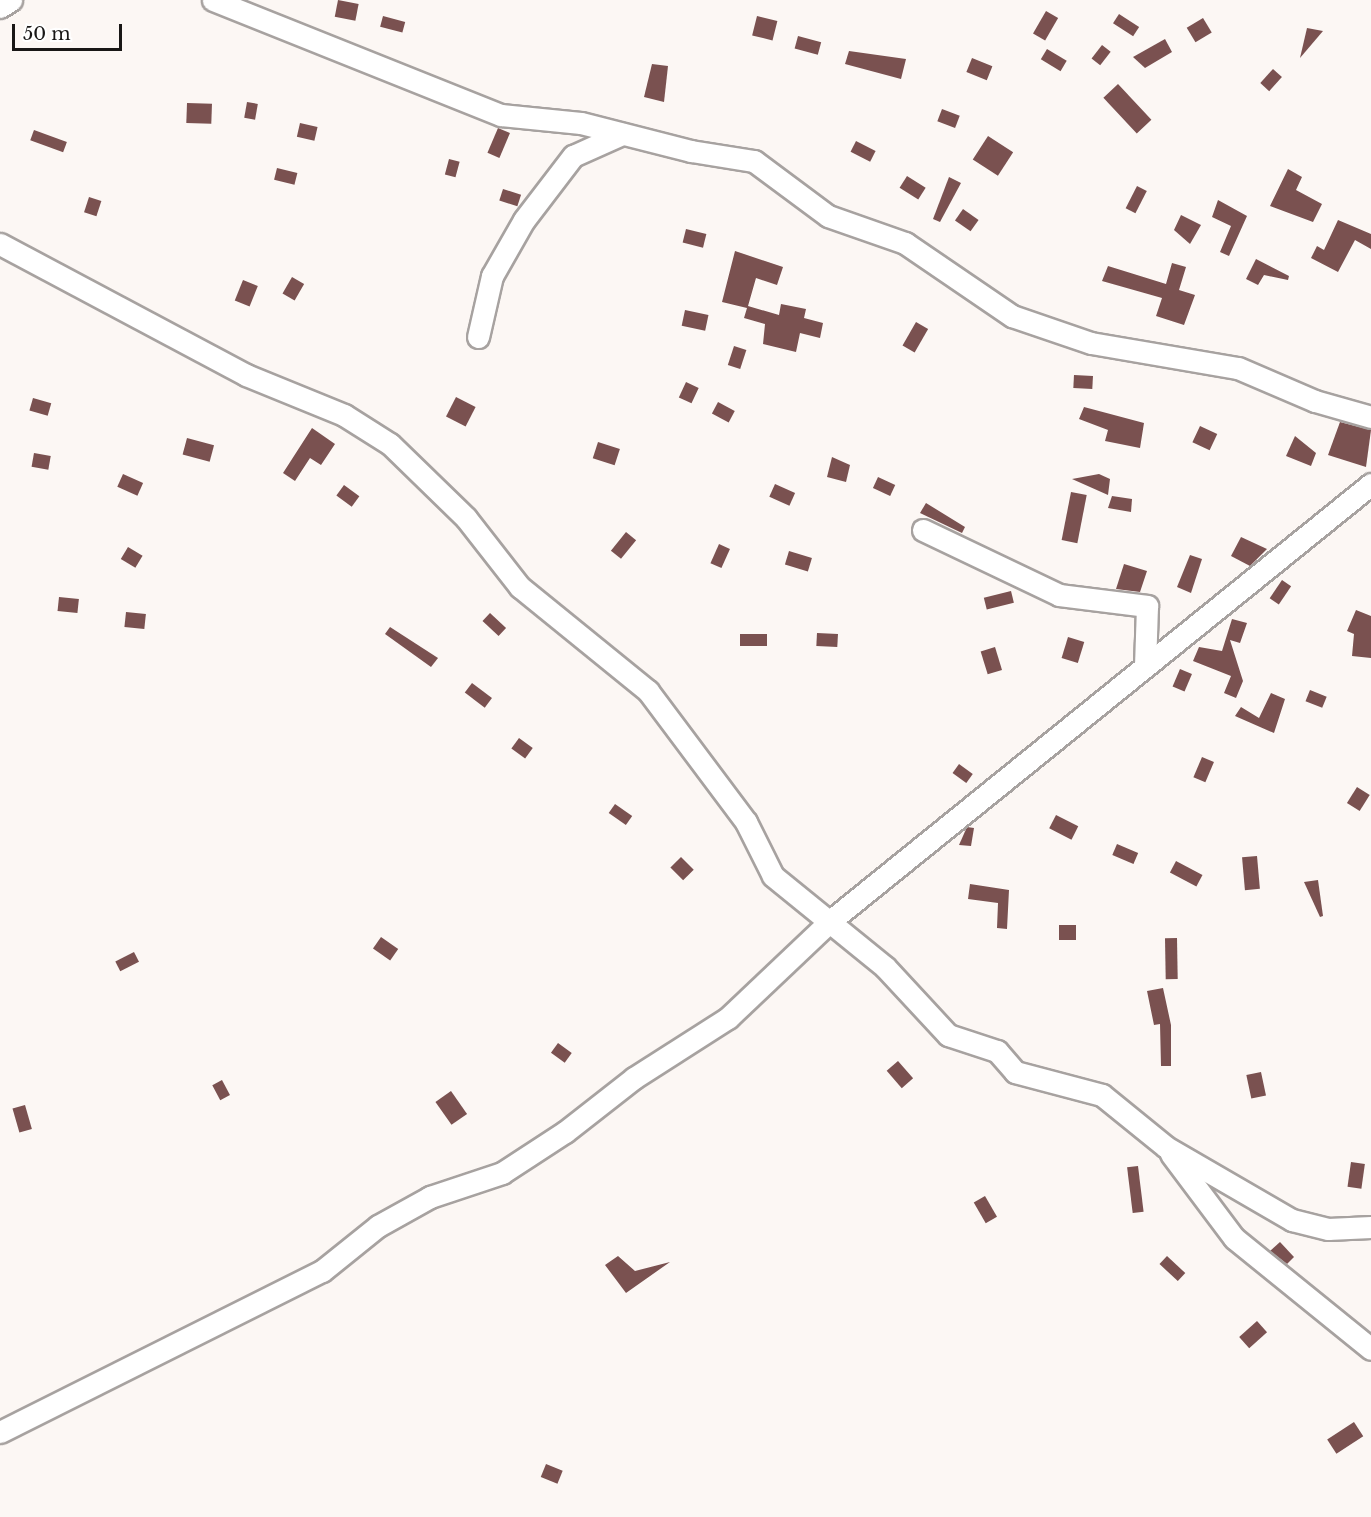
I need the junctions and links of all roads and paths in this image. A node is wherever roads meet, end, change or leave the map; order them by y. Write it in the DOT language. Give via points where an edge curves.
graph roads {
  1 [pos="11,0"];
  2 [pos="213,0"];
  3 [pos="0,7"];
  4 [pos="622,134"];
  5 [pos="0,244"];
  6 [pos="478,337"];
  7 [pos="1371,417"];
  8 [pos="1371,484"];
  9 [pos="923,530"];
  10 [pos="1145,665"];
  11 [pos="829,922"];
  12 [pos="1166,1147"];
  13 [pos="1371,1227"];
  14 [pos="1371,1349"];
  15 [pos="0,1432"];
  1 -- 3 [label="street"];
  2 -- 4 [label="street" via="501,115 581,123"];
  4 -- 6 [label="street" via="573,156 524,220 492,276"];
  4 -- 7 [label="street" via="754,160 828,216 906,243 1012,316 1091,343 1238,368 1315,401"];
  5 -- 11 [label="street" via="246,375 344,415 390,444 466,518 520,587 648,691 746,822 772,876"];
  8 -- 10 [label="street"];
  9 -- 10 [label="street" via="1059,595 1147,606"];
  10 -- 11 [label="street"];
  11 -- 12 [label="street" via="885,967 948,1035 997,1051 1015,1072 1102,1095"];
  11 -- 15 [label="street" via="729,1018 502,1173 430,1197 378,1226 322,1271"];
  12 -- 13 [label="street" via="1292,1221 1328,1229"];
  12 -- 14 [label="street" via="1234,1238"];
}
